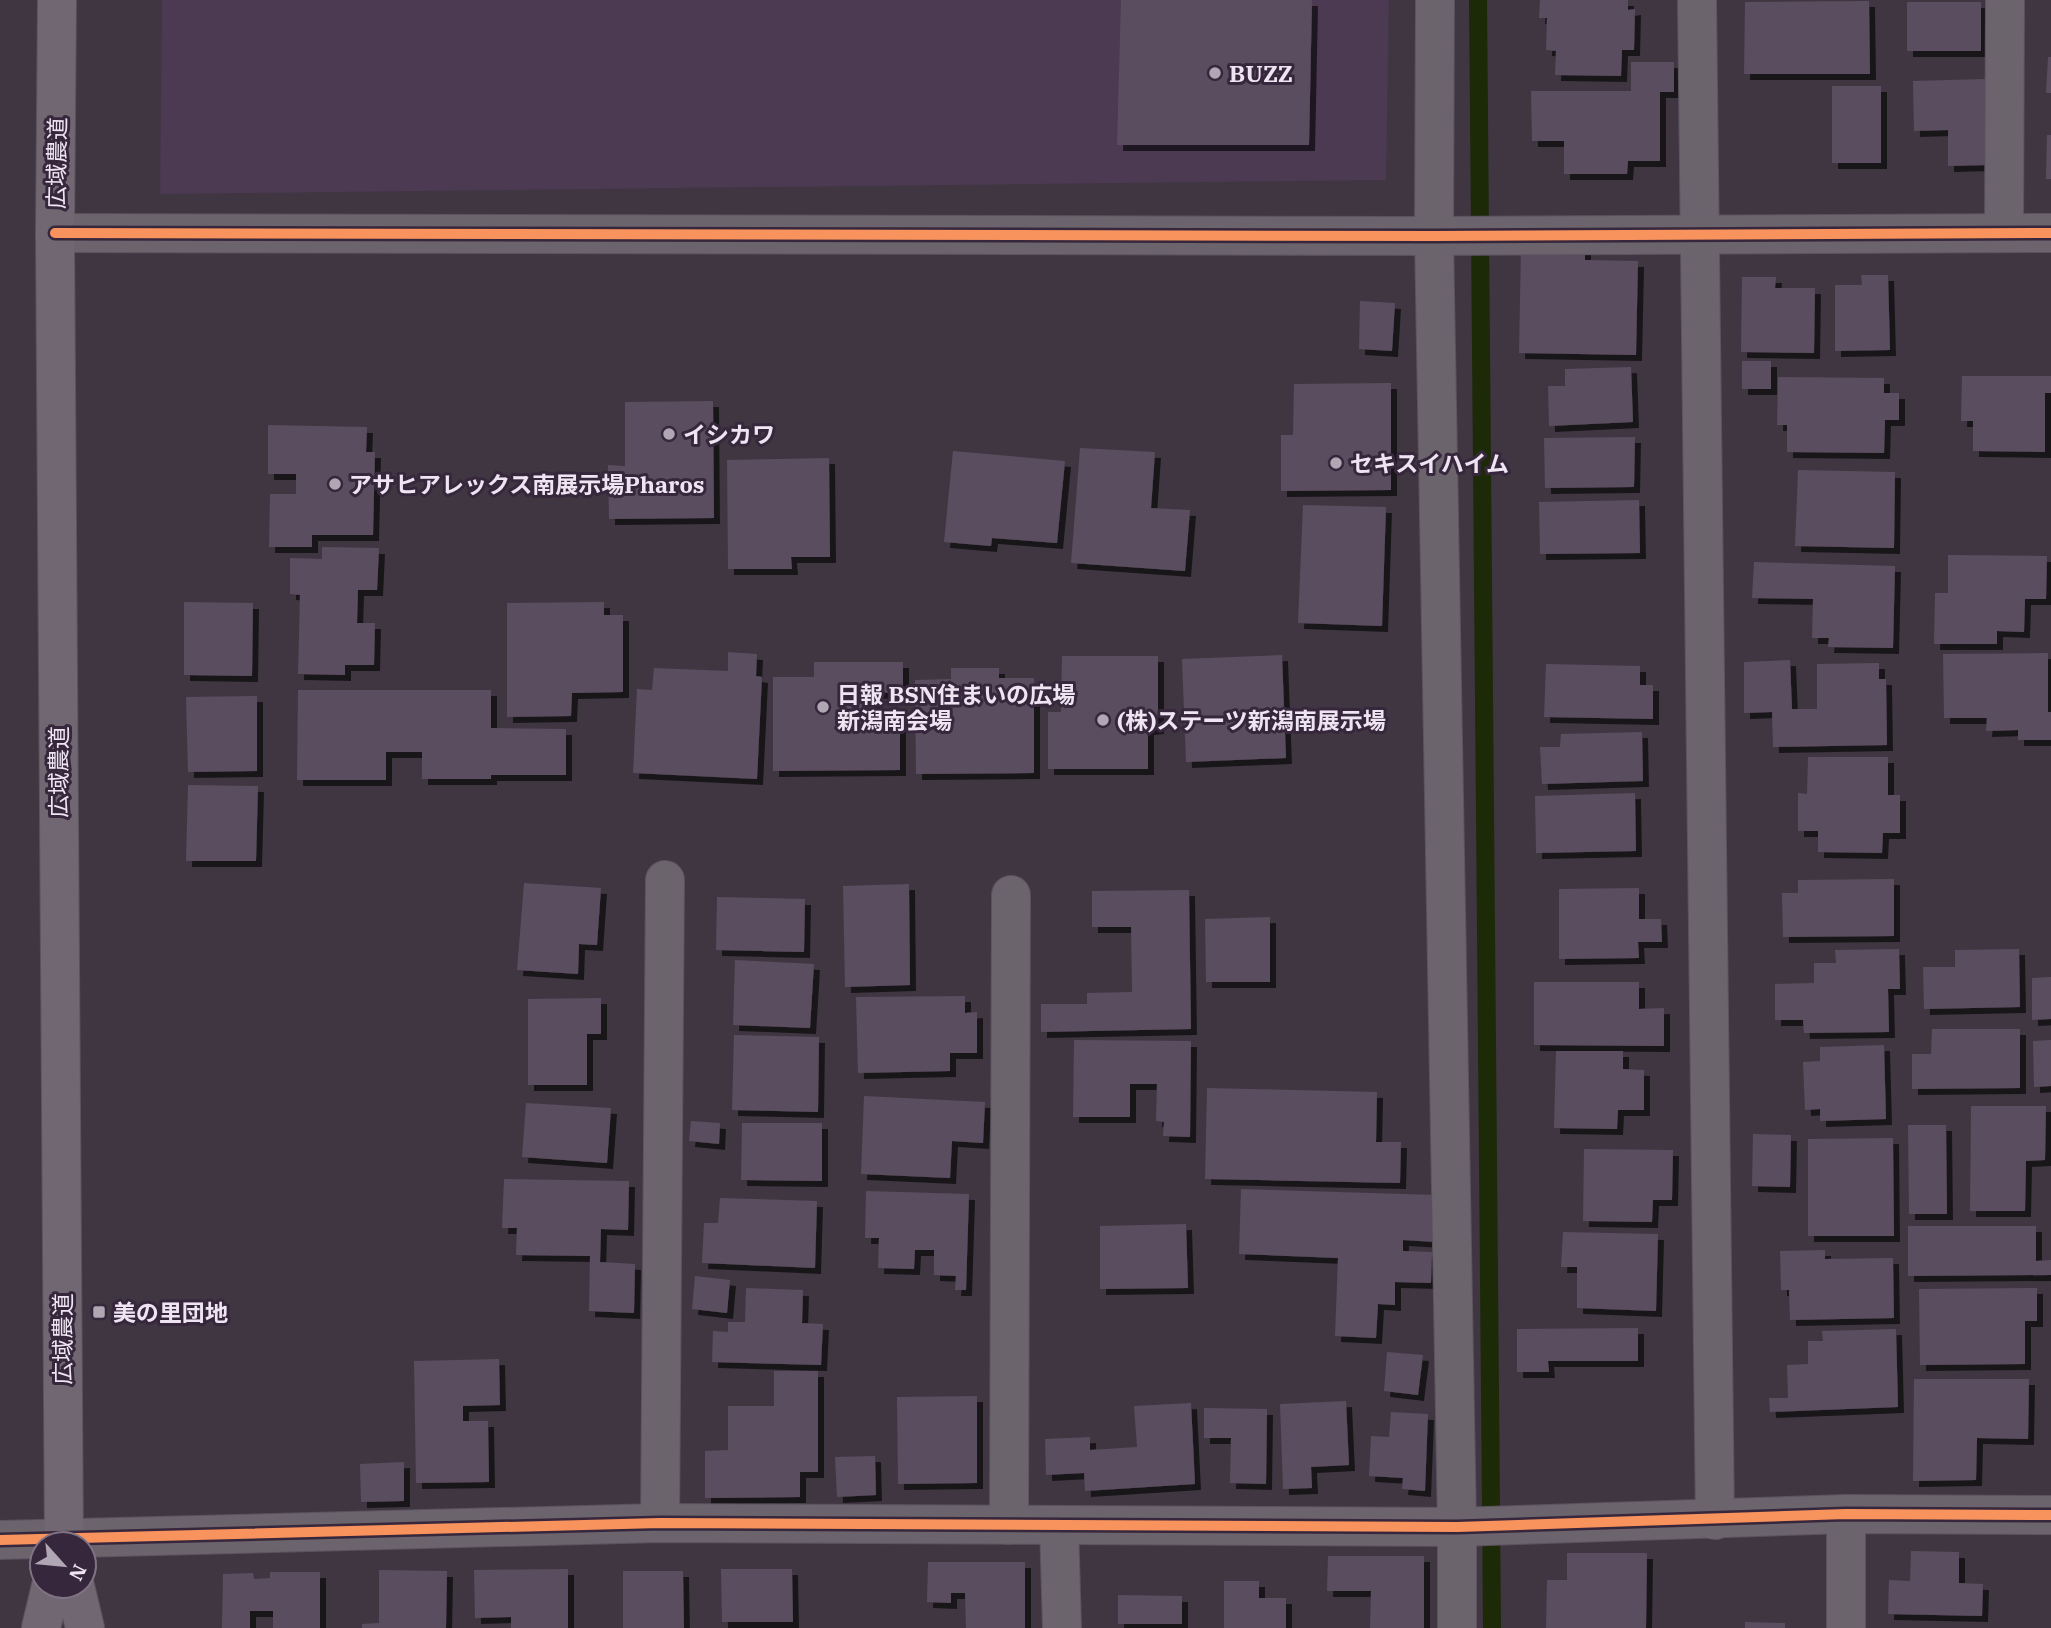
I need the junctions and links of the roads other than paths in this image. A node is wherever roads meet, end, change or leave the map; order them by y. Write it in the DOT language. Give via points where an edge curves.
graph roads {
  1 [pos="57,0"];
  2 [pos="1435,0"];
  3 [pos="1697,0"];
  4 [pos="2005,0"];
  5 [pos="55,233"];
  6 [pos="2004,233"];
  7 [pos="2051,233"];
  8 [pos="1698,234"];
  9 [pos="1466,236"];
  10 [pos="665,880"];
  11 [pos="1011,895"];
  12 [pos="1846,1514"];
  13 [pos="2051,1515"];
  14 [pos="1715,1520"];
  15 [pos="660,1523"];
  16 [pos="1009,1525"];
  17 [pos="1059,1525"];
  18 [pos="1483,1526"];
  19 [pos="63,1530"];
  20 [pos="0,1539"];
  21 [pos="28,1540"];
  22 [pos="98,1541"];
  23 [pos="48,1600"];
  24 [pos="78,1600"];
  25 [pos="41,1628"];
  26 [pos="85,1628"];
  27 [pos="1062,1628"];
  28 [pos="1457,1628"];
  29 [pos="1846,1628"];
  1 -- 5 [label="street, 広域農道"];
  2 -- 9 [label="street"];
  3 -- 8 [label="street"];
  4 -- 6 [label="street"];
  5 -- 9 [label="street"];
  5 -- 19 [label="street, 広域農道"];
  6 -- 7 [label="street"];
  6 -- 8 [label="street"];
  8 -- 9 [label="street"];
  8 -- 14 [label="street"];
  9 -- 18 [label="street"];
  10 -- 15 [label="street"];
  11 -- 16 [label="street"];
  12 -- 13 [label="street"];
  12 -- 14 [label="street"];
  12 -- 29 [label="street"];
  14 -- 18 [label="street"];
  15 -- 16 [label="street"];
  15 -- 22 [label="street"];
  16 -- 17 [label="street"];
  17 -- 18 [label="street"];
  17 -- 27 [label="street"];
  18 -- 28 [label="street"];
  20 -- 21 [label="street"];
  23 -- 25 [label="street"];
  24 -- 26 [label="street"];
}
